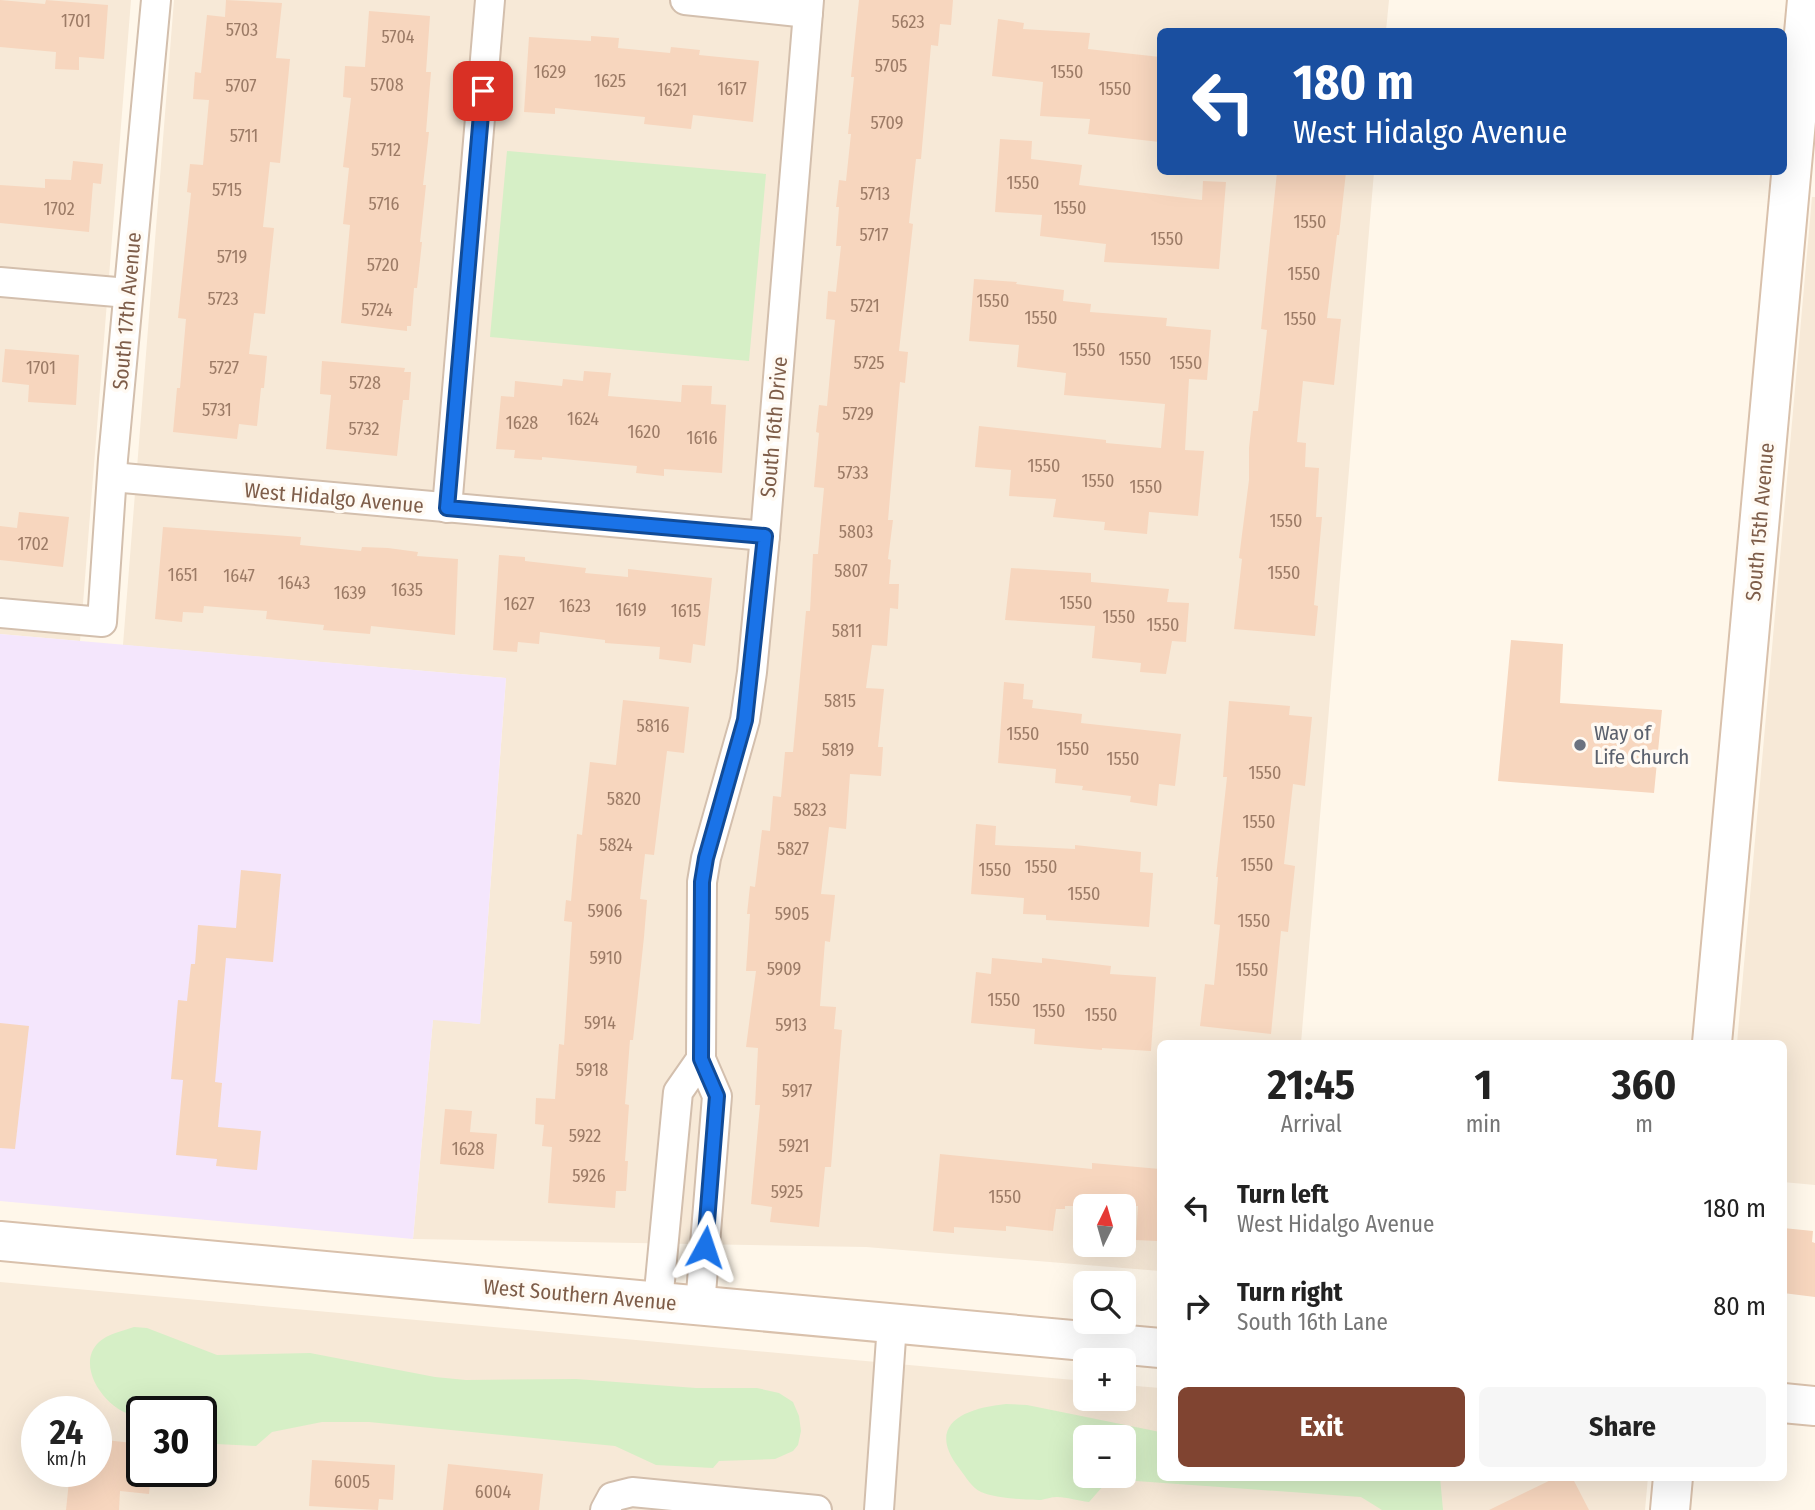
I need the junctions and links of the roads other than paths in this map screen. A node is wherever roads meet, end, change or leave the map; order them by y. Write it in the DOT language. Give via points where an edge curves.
graph roads {
  1 [pos="156,0"];
  2 [pos="490,0"];
  3 [pos="685,0"];
  4 [pos="1807,0"];
  5 [pos="808,6"];
  6 [pos="0,282"];
  7 [pos="128,293"];
  8 [pos="112,477"];
  9 [pos="447,508"];
  10 [pos="765,536"];
  11 [pos="0,613"];
  12 [pos="1712,1040"];
  13 [pos="701,1059"];
  14 [pos="672,1158"];
  15 [pos="713,1160"];
  16 [pos="0,1241"];
  17 [pos="658,1302"];
  18 [pos="700,1306"];
  19 [pos="892,1324"];
  20 [pos="1157,1348"];
  21 [pos="1787,1403"];
  22 [pos="1815,1406"];
  23 [pos="1673,1481"];
  24 [pos="609,1504"];
  25 [pos="817,1510"];
  26 [pos="879,1510"];
  27 [pos="1670,1510"];
  1 -- 7 [label="street, South 17th Avenue"];
  2 -- 9 [label="street"];
  3 -- 5 [label="street"];
  4 -- 12 [label="main road, South 15th Avenue"];
  5 -- 10 [label="street, South 16th Drive"];
  6 -- 7 [label="street"];
  7 -- 8 [label="street, South 17th Avenue"];
  8 -- 9 [label="street, West Hidalgo Avenue"];
  8 -- 11 [label="street, South 17th Avenue" via="102,622"];
  9 -- 10 [label="street, West Hidalgo Avenue"];
  10 -- 13 [label="street, South 16th Drive" via="745,720 702,882"];
  13 -- 14 [label="street" via="678,1092"];
  13 -- 15 [label="street, South 16th Drive" via="717,1096"];
  14 -- 15 [label="street"];
  14 -- 17 [label="street"];
  15 -- 18 [label="street, South 16th Drive"];
  16 -- 17 [label="main road, West Southern Avenue"];
  17 -- 18 [label="main road, West Southern Avenue"];
  18 -- 19 [label="main road, West Southern Avenue"];
  19 -- 20 [label="main road, West Southern Avenue"];
  19 -- 26 [label="street"];
  21 -- 22 [label="main road"];
  23 -- 27 [label="main road"];
  24 -- 25 [label="street" via="632,1492"];
}
